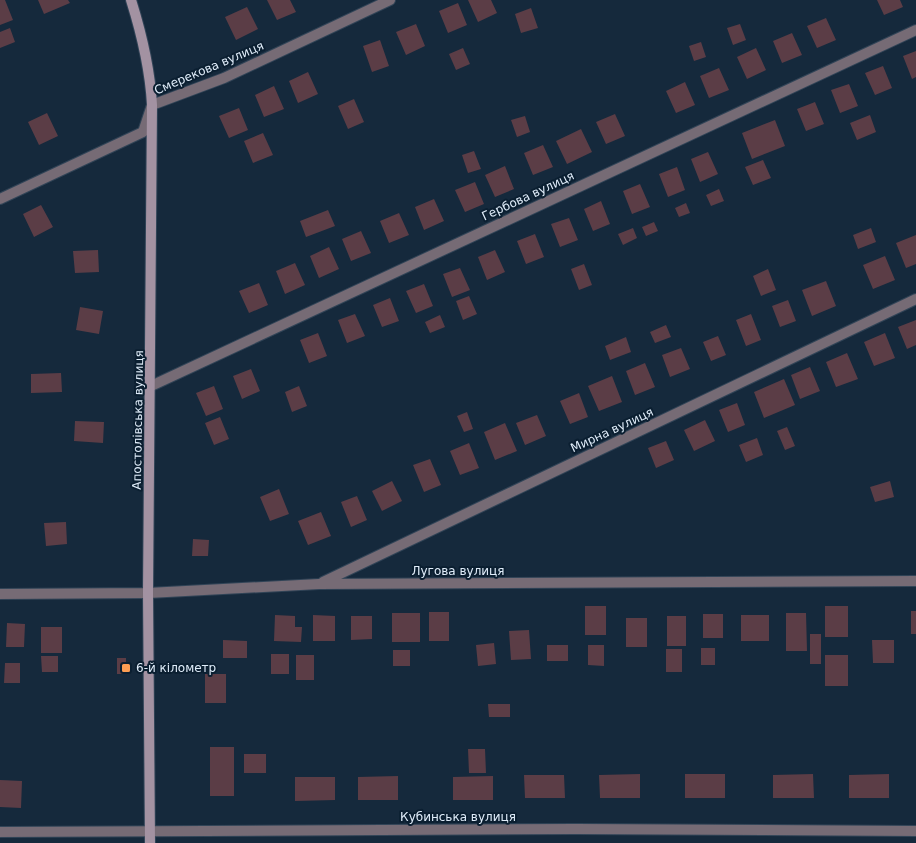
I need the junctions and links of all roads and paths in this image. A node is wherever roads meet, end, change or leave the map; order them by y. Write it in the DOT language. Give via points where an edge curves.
graph roads {
  1 [pos="131,0"];
  2 [pos="390,0"];
  3 [pos="916,30"];
  4 [pos="152,105"];
  5 [pos="0,200"];
  6 [pos="916,299"];
  7 [pos="151,386"];
  8 [pos="916,581"];
  9 [pos="319,584"];
  10 [pos="148,593"];
  11 [pos="0,594"];
  12 [pos="916,831"];
  13 [pos="0,832"];
  14 [pos="150,832"];
  15 [pos="150,843"];
  1 -- 4 [label="street, Апостолівська вулиця" via="144,43"];
  2 -- 4 [label="street, Смерекова вулиця" via="224,78"];
  3 -- 7 [label="street, Гербова вулиця"];
  4 -- 5 [label="street, Смерекова вулиця" via="142,132"];
  4 -- 7 [label="street, Апостолівська вулиця"];
  6 -- 9 [label="street, Мирна вулиця"];
  7 -- 10 [label="street, Апостолівська вулиця"];
  8 -- 9 [label="street, Лугова вулиця"];
  9 -- 10 [label="street, Лугова вулиця"];
  10 -- 11 [label="street, Лугова вулиця"];
  10 -- 14 [label="street, Апостолівська вулиця"];
  12 -- 14 [label="street, Кубинська вулиця"];
  13 -- 14 [label="street, Кубинська вулиця"];
  14 -- 15 [label="street, Апостолівська вулиця"];
}
